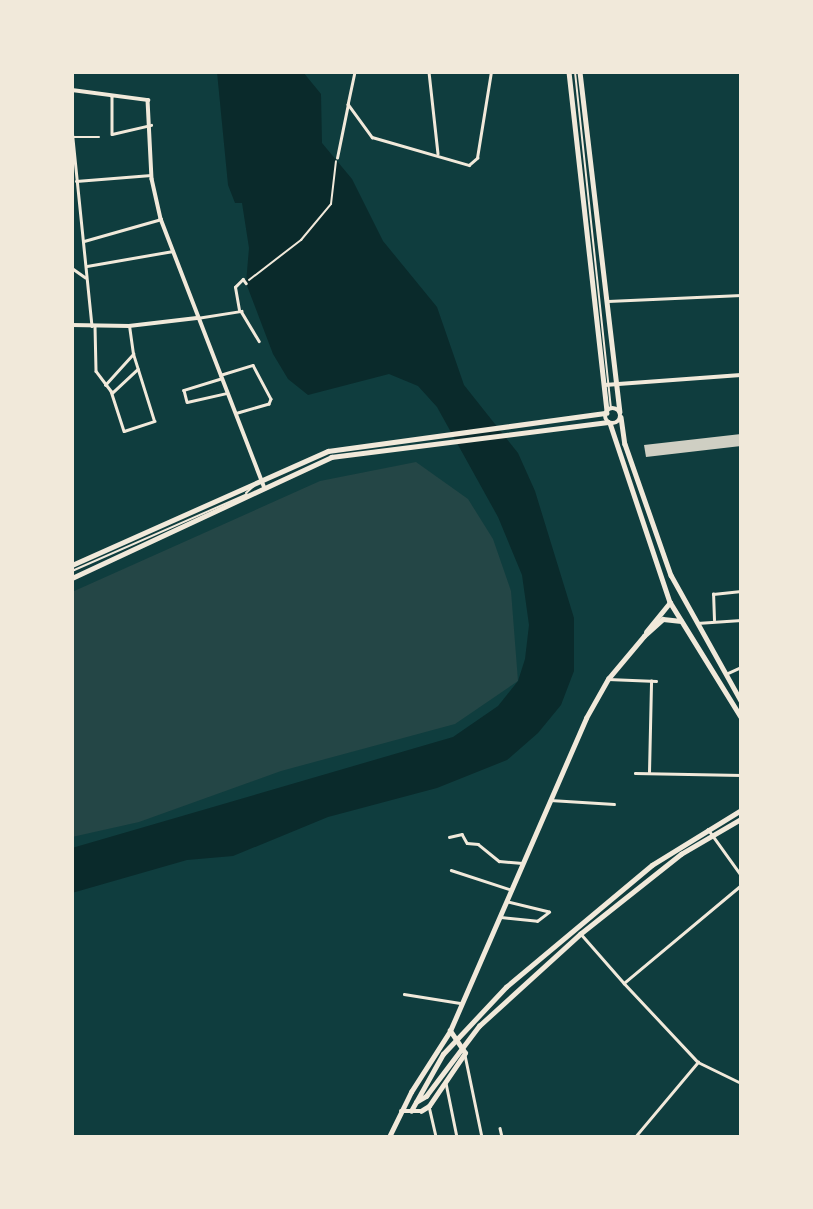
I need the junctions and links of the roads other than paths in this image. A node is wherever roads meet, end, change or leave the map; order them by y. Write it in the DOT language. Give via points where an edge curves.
graph roads {
  1 [pos="355,72"];
  2 [pos="429,72"];
  3 [pos="491,72"];
  4 [pos="572,72"];
  5 [pos="580,72"];
  6 [pos="72,90"];
  7 [pos="112,97"];
  8 [pos="348,104"];
  9 [pos="151,125"];
  10 [pos="72,129"];
  11 [pos="73,137"];
  12 [pos="99,137"];
  13 [pos="438,154"];
  14 [pos="337,158"];
  15 [pos="151,175"];
  16 [pos="76,181"];
  17 [pos="161,219"];
  18 [pos="84,241"];
  19 [pos="173,251"];
  20 [pos="85,266"];
  21 [pos="72,268"];
  22 [pos="85,277"];
  23 [pos="246,282"];
  24 [pos="741,295"];
  25 [pos="608,301"];
  26 [pos="239,310"];
  27 [pos="197,318"];
  28 [pos="72,325"];
  29 [pos="94,326"];
  30 [pos="129,327"];
  31 [pos="259,341"];
  32 [pos="133,354"];
  33 [pos="138,369"];
  34 [pos="741,375"];
  35 [pos="220,377"];
  36 [pos="105,385"];
  37 [pos="607,385"];
  38 [pos="616,385"];
  39 [pos="112,393"];
  40 [pos="227,393"];
  41 [pos="608,410"];
  42 [pos="235,414"];
  43 [pos="621,414"];
  44 [pos="609,422"];
  45 [pos="262,480"];
  46 [pos="265,490"];
  47 [pos="246,494"];
  48 [pos="72,565"];
  49 [pos="72,571"];
  50 [pos="72,578"];
  51 [pos="679,590"];
  52 [pos="741,591"];
  53 [pos="669,600"];
  54 [pos="714,620"];
  55 [pos="741,620"];
  56 [pos="681,621"];
  57 [pos="696,622"];
  58 [pos="686,626"];
  59 [pos="643,636"];
  60 [pos="741,667"];
  61 [pos="726,674"];
  62 [pos="608,679"];
  63 [pos="651,681"];
  64 [pos="656,681"];
  65 [pos="741,701"];
  66 [pos="741,717"];
  67 [pos="635,773"];
  68 [pos="649,774"];
  69 [pos="741,775"];
  70 [pos="550,800"];
  71 [pos="614,804"];
  72 [pos="741,810"];
  73 [pos="741,819"];
  74 [pos="708,829"];
  75 [pos="712,836"];
  76 [pos="449,837"];
  77 [pos="522,863"];
  78 [pos="451,870"];
  79 [pos="741,874"];
  80 [pos="741,884"];
  81 [pos="509,889"];
  82 [pos="504,901"];
  83 [pos="498,916"];
  84 [pos="575,928"];
  85 [pos="580,933"];
  86 [pos="624,983"];
  87 [pos="404,994"];
  88 [pos="461,1003"];
  89 [pos="450,1031"];
  90 [pos="465,1053"];
  91 [pos="698,1062"];
  92 [pos="445,1080"];
  93 [pos="741,1083"];
  94 [pos="416,1102"];
  95 [pos="429,1106"];
  96 [pos="401,1111"];
  97 [pos="411,1111"];
  98 [pos="500,1128"];
  99 [pos="389,1137"];
  100 [pos="436,1137"];
  101 [pos="457,1137"];
  102 [pos="482,1137"];
  103 [pos="502,1137"];
  104 [pos="635,1137"];
  1 -- 8 [label="street"];
  2 -- 13 [label="street"];
  3 -- 13 [label="street" via="477,158 465,165"];
  4 -- 37 [label="main road"];
  5 -- 25 [label="main road"];
  6 -- 7 [label="street"];
  7 -- 9 [label="street" via="148,100"];
  7 -- 9 [label="street" via="112,134"];
  8 -- 13 [label="street" via="372,137"];
  8 -- 14 [label="street"];
  9 -- 15 [label="street"];
  10 -- 11 [label="street"];
  11 -- 12 [label="street"];
  11 -- 16 [label="street"];
  15 -- 16 [label="street"];
  15 -- 17 [label="street"];
  16 -- 18 [label="street"];
  17 -- 18 [label="street"];
  17 -- 19 [label="street"];
  18 -- 20 [label="street"];
  19 -- 20 [label="street"];
  19 -- 27 [label="street"];
  20 -- 22 [label="street"];
  21 -- 22 [label="street"];
  22 -- 29 [label="street"];
  23 -- 26 [label="street" via="243,279 235,287"];
  24 -- 25 [label="street"];
  25 -- 38 [label="main road"];
  26 -- 27 [label="street"];
  26 -- 31 [label="street"];
  27 -- 30 [label="street"];
  27 -- 35 [label="street"];
  28 -- 29 [label="street"];
  29 -- 30 [label="street"];
  29 -- 36 [label="street" via="96,370"];
  30 -- 32 [label="street"];
  32 -- 33 [label="street"];
  32 -- 36 [label="street"];
  33 -- 39 [label="street"];
  33 -- 39 [label="street" via="154,423 122,431"];
  34 -- 38 [label="street"];
  35 -- 40 [label="street"];
  35 -- 40 [label="street" via="186,389 187,402"];
  35 -- 42 [label="street" via="255,366 271,398 269,404"];
  36 -- 39 [label="street"];
  37 -- 38 [label="street"];
  37 -- 41 [label="main road"];
  38 -- 43 [label="main road"];
  40 -- 42 [label="street"];
  41 -- 43 [label="main road"];
  41 -- 44 [label="main road"];
  41 -- 45 [label="main road" via="540,424 340,448"];
  42 -- 45 [label="street"];
  43 -- 44 [label="main road"];
  43 -- 51 [label="main road" via="642,495"];
  44 -- 46 [label="main road" via="342,455"];
  44 -- 53 [label="main road"];
  45 -- 46 [label="street"];
  45 -- 47 [label="lane"];
  45 -- 48 [label="main road"];
  46 -- 47 [label="lane"];
  46 -- 50 [label="main road"];
  47 -- 49 [label="lane"];
  51 -- 53 [label="main road"];
  51 -- 57 [label="main road"];
  52 -- 54 [label="street" via="713,594"];
  53 -- 56 [label="main road"];
  53 -- 59 [label="main road"];
  54 -- 55 [label="street"];
  54 -- 57 [label="street"];
  56 -- 58 [label="main road"];
  56 -- 59 [label="main road" via="663,619"];
  57 -- 58 [label="main road"];
  57 -- 61 [label="main road"];
  58 -- 66 [label="main road"];
  59 -- 62 [label="main road"];
  60 -- 61 [label="street"];
  61 -- 65 [label="main road"];
  62 -- 63 [label="street"];
  62 -- 70 [label="main road"];
  63 -- 64 [label="street"];
  63 -- 68 [label="street"];
  67 -- 68 [label="street"];
  68 -- 69 [label="street"];
  70 -- 71 [label="street"];
  70 -- 77 [label="main road"];
  72 -- 74 [label="main road"];
  73 -- 75 [label="main road"];
  74 -- 75 [label="street"];
  74 -- 84 [label="main road" via="652,865"];
  75 -- 79 [label="street"];
  75 -- 85 [label="main road"];
  76 -- 77 [label="street" via="462,834 467,843 478,844 499,861"];
  77 -- 81 [label="main road"];
  78 -- 81 [label="street"];
  80 -- 86 [label="street"];
  81 -- 82 [label="main road"];
  82 -- 83 [label="main road"];
  82 -- 83 [label="street" via="549,912 545,919 530,922"];
  83 -- 88 [label="main road"];
  84 -- 85 [label="street"];
  84 -- 94 [label="main road" via="506,987 443,1054"];
  85 -- 86 [label="street"];
  85 -- 94 [label="main road" via="479,1026 426,1096"];
  86 -- 91 [label="street"];
  87 -- 88 [label="street"];
  88 -- 89 [label="main road"];
  89 -- 90 [label="main road"];
  89 -- 96 [label="main road"];
  90 -- 92 [label="main road"];
  90 -- 102 [label="street"];
  91 -- 93 [label="street"];
  91 -- 104 [label="street"];
  92 -- 95 [label="main road"];
  92 -- 101 [label="street"];
  94 -- 97 [label="main road"];
  95 -- 97 [label="main road"];
  95 -- 100 [label="street"];
  96 -- 97 [label="main road"];
  96 -- 99 [label="main road"];
  98 -- 103 [label="street"];
}
